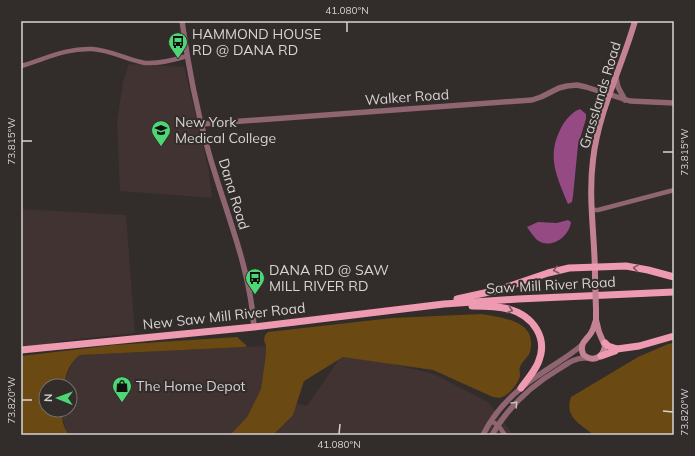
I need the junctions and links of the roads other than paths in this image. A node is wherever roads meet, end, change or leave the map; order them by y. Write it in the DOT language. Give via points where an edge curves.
graph roads {
  1 [pos="182,21"];
  2 [pos="635,21"];
  3 [pos="187,56"];
  4 [pos="21,66"];
  5 [pos="616,78"];
  6 [pos="610,95"];
  7 [pos="626,100"];
  8 [pos="674,103"];
  9 [pos="202,124"];
  10 [pos="674,190"];
  11 [pos="592,210"];
  12 [pos="595,267"];
  13 [pos="674,277"];
  14 [pos="674,292"];
  15 [pos="430,305"];
  16 [pos="596,320"];
  17 [pos="254,327"];
  18 [pos="589,336"];
  19 [pos="674,336"];
  20 [pos="603,340"];
  21 [pos="582,345"];
  22 [pos="617,349"];
  23 [pos="21,350"];
  24 [pos="601,356"];
  25 [pos="587,358"];
  26 [pos="521,388"];
  27 [pos="492,420"];
  28 [pos="498,426"];
  29 [pos="483,435"];
  30 [pos="492,435"];
  31 [pos="505,435"];
  1 -- 3 [label="street, Dana Road"];
  2 -- 5 [label="main road, Grasslands Road"];
  3 -- 4 [label="street" via="168,62 153,63 101,50 83,49 62,52"];
  3 -- 9 [label="street, Dana Road" via="194,98"];
  5 -- 6 [label="main road, Grasslands Road"];
  5 -- 7 [label="street"];
  6 -- 7 [label="street, Walker Road"];
  6 -- 9 [label="street, Walker Road" via="586,87 567,86 532,100"];
  6 -- 11 [label="main road, Grasslands Road" via="593,160"];
  7 -- 8 [label="street, Walker Road"];
  9 -- 17 [label="street, Dana Road" via="246,277"];
  10 -- 11 [label="street"];
  11 -- 12 [label="main road, Grasslands Road"];
  13 -- 12 [label="main road, one-way" via="636,268"];
  12 -- 15 [label="main road, one-way" via="558,269 498,290"];
  12 -- 16 [label="main road, Grasslands Road, bridge"];
  14 -- 15 [label="main road, Saw Mill River Road"];
  15 -- 17 [label="main road, New Saw Mill River Road"];
  15 -- 26 [label="main road, one-way" via="500,307 520,314 536,326 542,343 541,352 533,372"];
  16 -- 18 [label="main road"];
  16 -- 20 [label="main road"];
  17 -- 23 [label="main road, New Saw Mill River Road"];
  18 -- 20 [label="main road"];
  18 -- 21 [label="main road"];
  19 -- 22 [label="main road"];
  20 -- 22 [label="main road" via="608,346"];
  20 -- 24 [label="main road" via="605,350"];
  21 -- 25 [label="main road" via="583,354"];
  21 -- 26 [label="street"];
  22 -- 24 [label="main road"];
  24 -- 25 [label="main road" via="596,359"];
  28 -- 25 [label="street, one-way" via="517,401 538,382 572,360"];
  26 -- 27 [label="street"];
  27 -- 28 [label="street"];
  27 -- 29 [label="street"];
  28 -- 30 [label="street"];
  28 -- 31 [label="street"];
}
